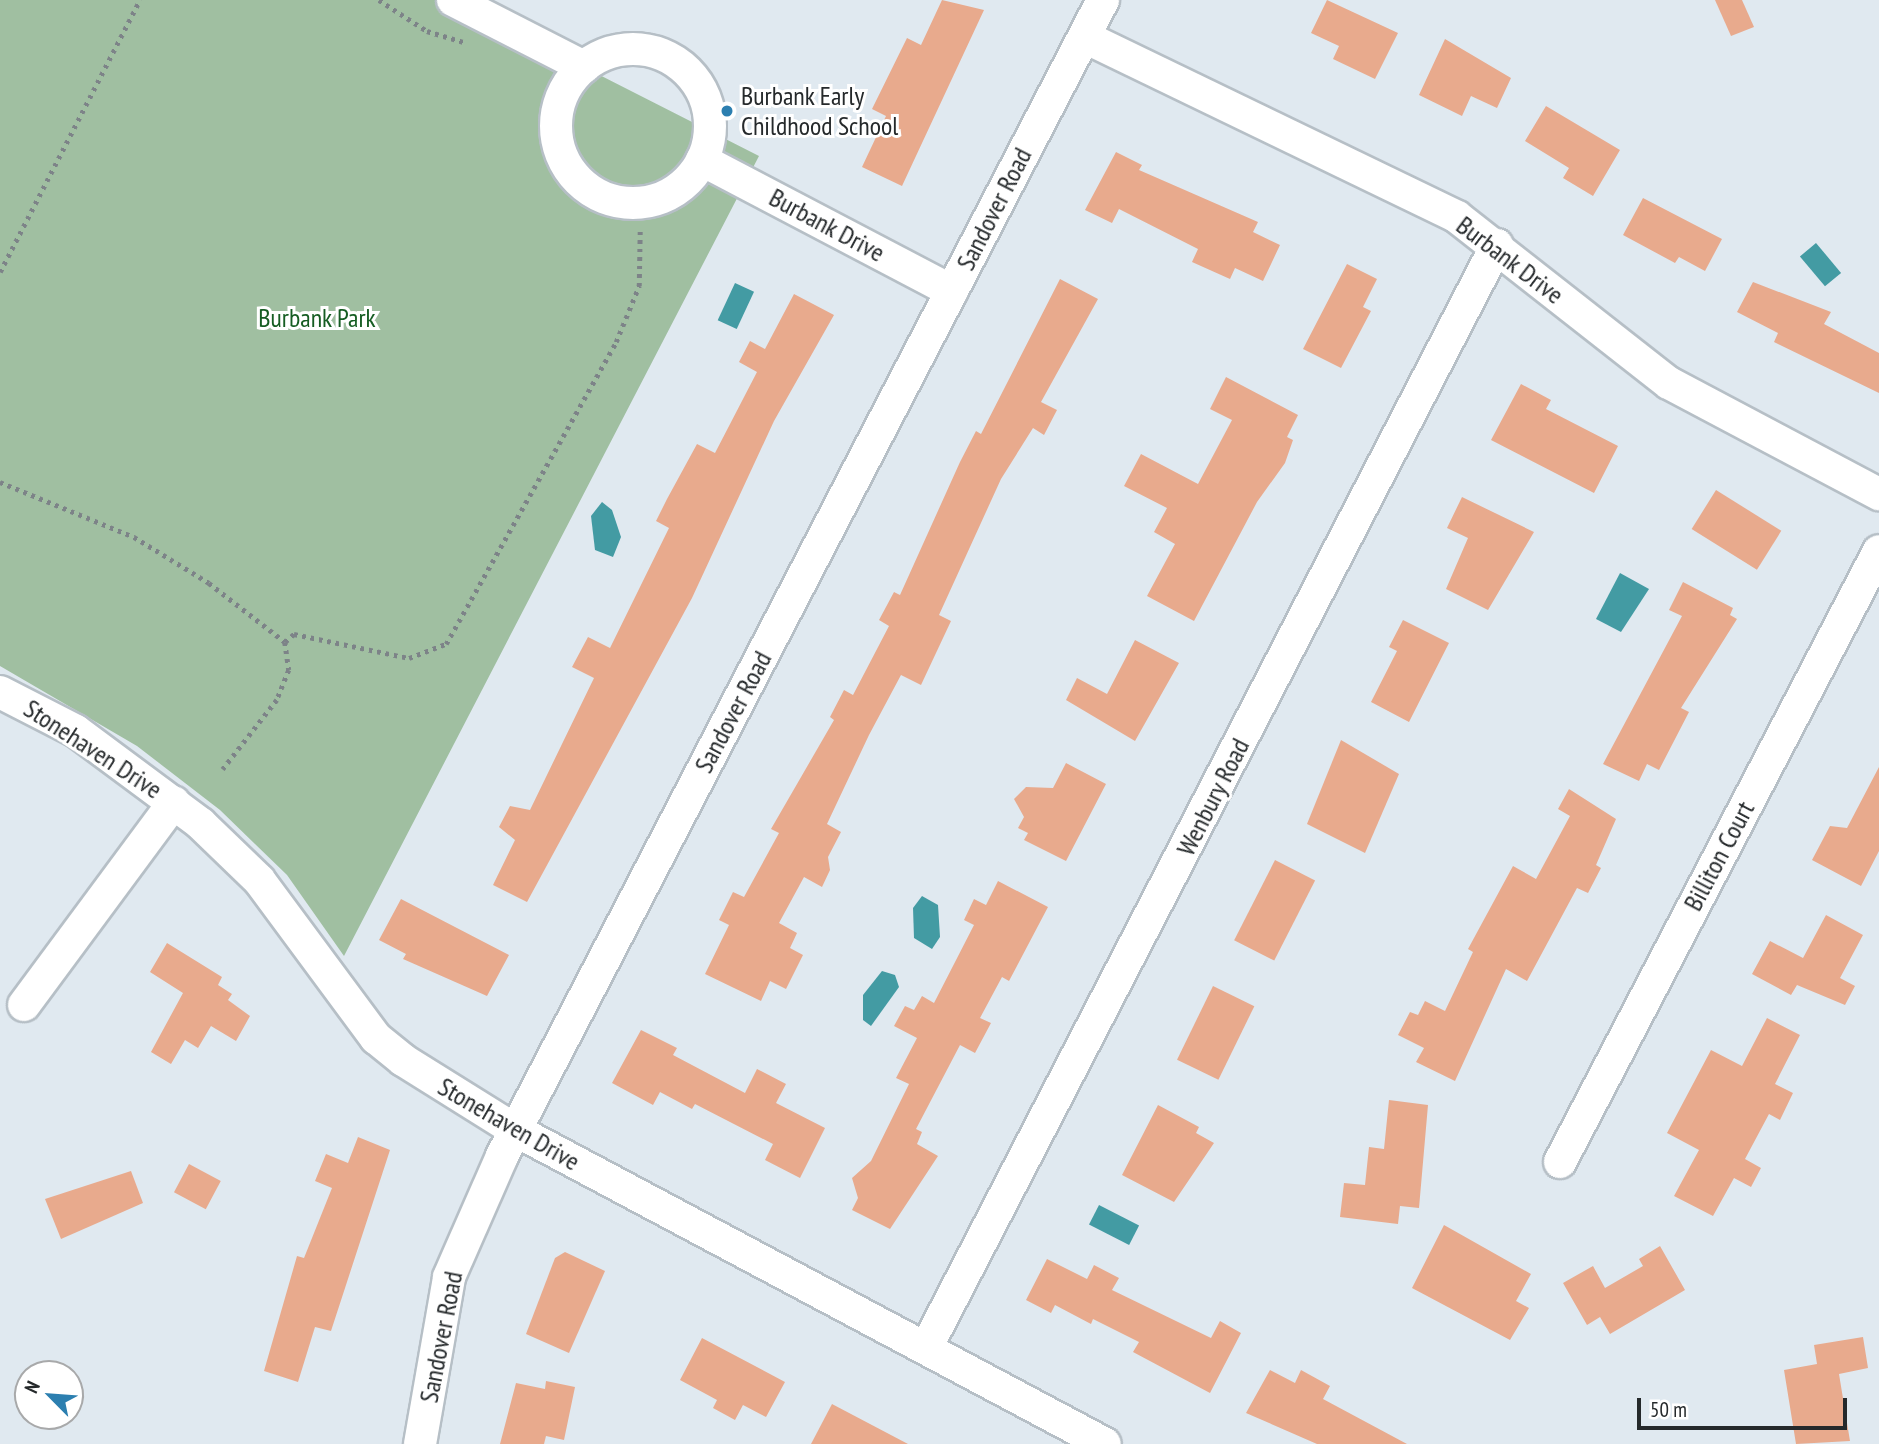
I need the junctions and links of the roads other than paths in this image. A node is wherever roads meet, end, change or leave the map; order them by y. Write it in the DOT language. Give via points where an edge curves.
graph roads {
  1 [pos="453,0"];
  2 [pos="1103,0"];
  3 [pos="1086,37"];
  4 [pos="584,67"];
  5 [pos="702,160"];
  6 [pos="1497,245"];
  7 [pos="952,291"];
  8 [pos="1879,494"];
  9 [pos="1879,551"];
  10 [pos="0,692"];
  11 [pos="174,802"];
  12 [pos="24,1005"];
  13 [pos="515,1130"];
  14 [pos="1560,1163"];
  15 [pos="926,1348"];
  16 [pos="420,1444"];
  17 [pos="1104,1444"];
  1 -- 4 [label="street"];
  2 -- 3 [label="street, Sandover Road"];
  3 -- 6 [label="street, Burbank Drive" via="1457,217"];
  3 -- 7 [label="street, Sandover Road"];
  4 -- 5 [label="street" via="622,50 663,55 681,66 695,81 710,120"];
  4 -- 5 [label="street" via="557,114 560,150 579,181 610,200 645,202 679,188"];
  5 -- 7 [label="street, Burbank Drive"];
  6 -- 8 [label="street, Burbank Drive" via="1610,343 1669,383"];
  6 -- 15 [label="street, Wenbury Road"];
  7 -- 13 [label="street, Sandover Road"];
  9 -- 14 [label="street, Billiton Court"];
  10 -- 11 [label="street, Stonehaven Drive" via="76,731"];
  11 -- 12 [label="street"];
  11 -- 13 [label="street, Stonehaven Drive" via="259,880 376,1038"];
  13 -- 15 [label="street, Stonehaven Drive"];
  13 -- 16 [label="street, Sandover Road" via="449,1277"];
  15 -- 17 [label="street, Stonehaven Drive"];
}
